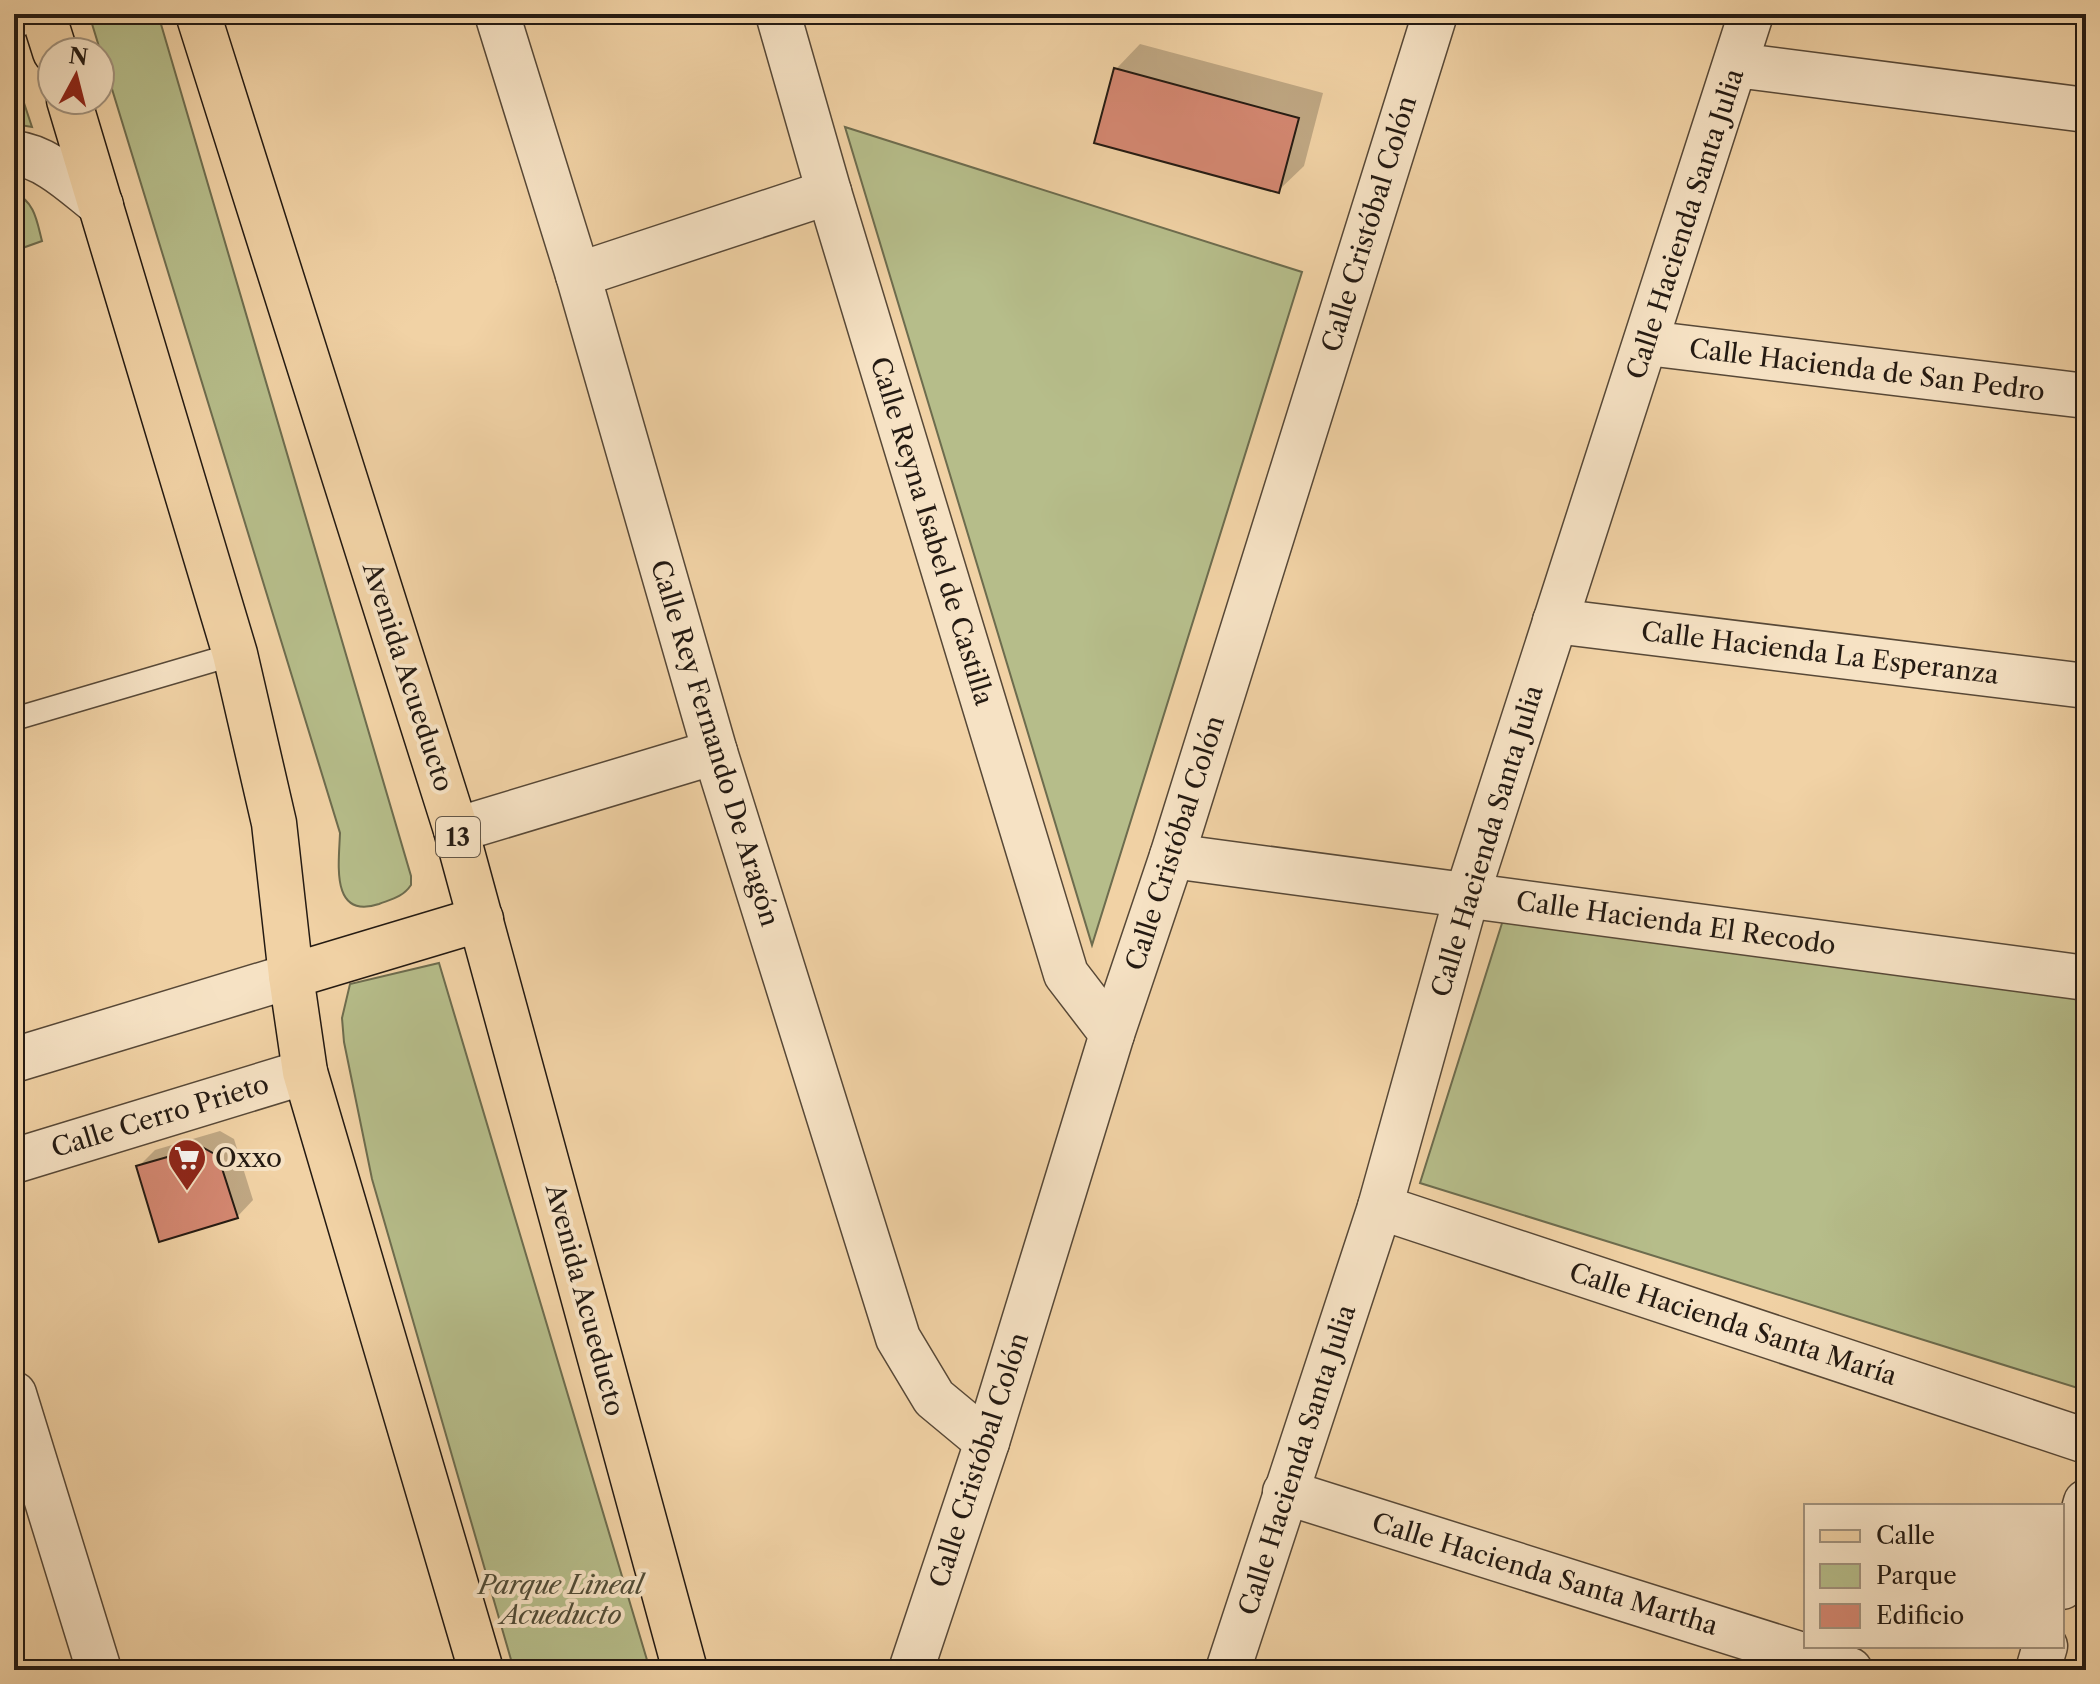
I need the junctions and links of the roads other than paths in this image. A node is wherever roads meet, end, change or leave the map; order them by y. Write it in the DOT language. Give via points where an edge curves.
graph roads {
  1 [pos="43,14"];
  2 [pos="198,14"];
  3 [pos="497,14"];
  4 [pos="778,14"];
  5 [pos="1435,14"];
  6 [pos="1751,14"];
  7 [pos="50,36"];
  8 [pos="1736,65"];
  9 [pos="2086,110"];
  10 [pos="74,116"];
  11 [pos="14,153"];
  12 [pos="829,192"];
  13 [pos="101,205"];
  14 [pos="578,275"];
  15 [pos="1647,343"];
  16 [pos="2086,396"];
  17 [pos="1555,621"];
  18 [pos="235,654"];
  19 [pos="2086,686"];
  20 [pos="14,719"];
  21 [pos="715,752"];
  22 [pos="456,830"];
  23 [pos="1172,856"];
  24 [pos="1467,895"];
  25 [pos="481,919"];
  26 [pos="291,976"];
  27 [pos="2086,978"];
  28 [pos="1112,1034"];
  29 [pos="14,1060"];
  30 [pos="305,1072"];
  31 [pos="14,1161"];
  32 [pos="1380,1207"];
  33 [pos="16,1409"];
  34 [pos="2086,1441"];
  35 [pos="987,1442"];
  36 [pos="1285,1492"];
  37 [pos="2086,1502"];
  38 [pos="2064,1580"];
  39 [pos="2044,1648"];
  40 [pos="99,1670"];
  41 [pos="481,1670"];
  42 [pos="685,1670"];
  43 [pos="911,1670"];
  44 [pos="1228,1670"];
  45 [pos="1850,1670"];
  46 [pos="2038,1670"];
  1 -- 7 [label="main road"];
  2 -- 22 [label="main road, Avenida Acueducto / 13"];
  3 -- 14 [label="street, Calle Rey Fernando De Aragón"];
  4 -- 12 [label="street, Calle Reyna Isabel de Castilla"];
  5 -- 23 [label="street, Calle Cristóbal Colón"];
  6 -- 8 [label="street, Calle Hacienda Santa Julia"];
  8 -- 9 [label="street"];
  8 -- 15 [label="street, Calle Hacienda Santa Julia"];
  10 -- 13 [label="main road"];
  11 -- 13 [label="street" via="60,172"];
  12 -- 14 [label="street"];
  12 -- 28 [label="street, Calle Reyna Isabel de Castilla" via="1066,974"];
  13 -- 18 [label="main road"];
  14 -- 21 [label="street, Calle Rey Fernando De Aragón"];
  15 -- 16 [label="street, Calle Hacienda de San Pedro"];
  15 -- 17 [label="street, Calle Hacienda Santa Julia"];
  17 -- 19 [label="street, Calle Hacienda La Esperanza"];
  17 -- 24 [label="street, Calle Hacienda Santa Julia"];
  18 -- 20 [label="lane"];
  18 -- 26 [label="main road" via="274,823"];
  21 -- 22 [label="street"];
  21 -- 35 [label="street, Calle Rey Fernando De Aragón" via="898,1338 934,1398"];
  22 -- 25 [label="main road, Avenida Acueducto / 13"];
  23 -- 24 [label="street, Calle Hacienda El Recodo"];
  23 -- 28 [label="street, Calle Cristóbal Colón"];
  24 -- 27 [label="street, Calle Hacienda El Recodo"];
  24 -- 32 [label="street, Calle Hacienda Santa Julia"];
  25 -- 26 [label="main road"];
  25 -- 42 [label="main road, Avenida Acueducto / 13"];
  26 -- 29 [label="street"];
  26 -- 30 [label="main road"];
  28 -- 35 [label="street, Calle Cristóbal Colón"];
  30 -- 31 [label="street, Calle Cerro Prieto"];
  30 -- 41 [label="main road"];
  32 -- 34 [label="street, Calle Hacienda Santa María"];
  32 -- 36 [label="street, Calle Hacienda Santa Julia"];
  33 -- 40 [label="street"];
  35 -- 43 [label="street, Calle Cristóbal Colón"];
  36 -- 44 [label="street, Calle Hacienda Santa Julia"];
  36 -- 45 [label="street, Calle Hacienda Santa Martha"];
  37 -- 38 [label="street"];
  39 -- 46 [label="street"];
}
